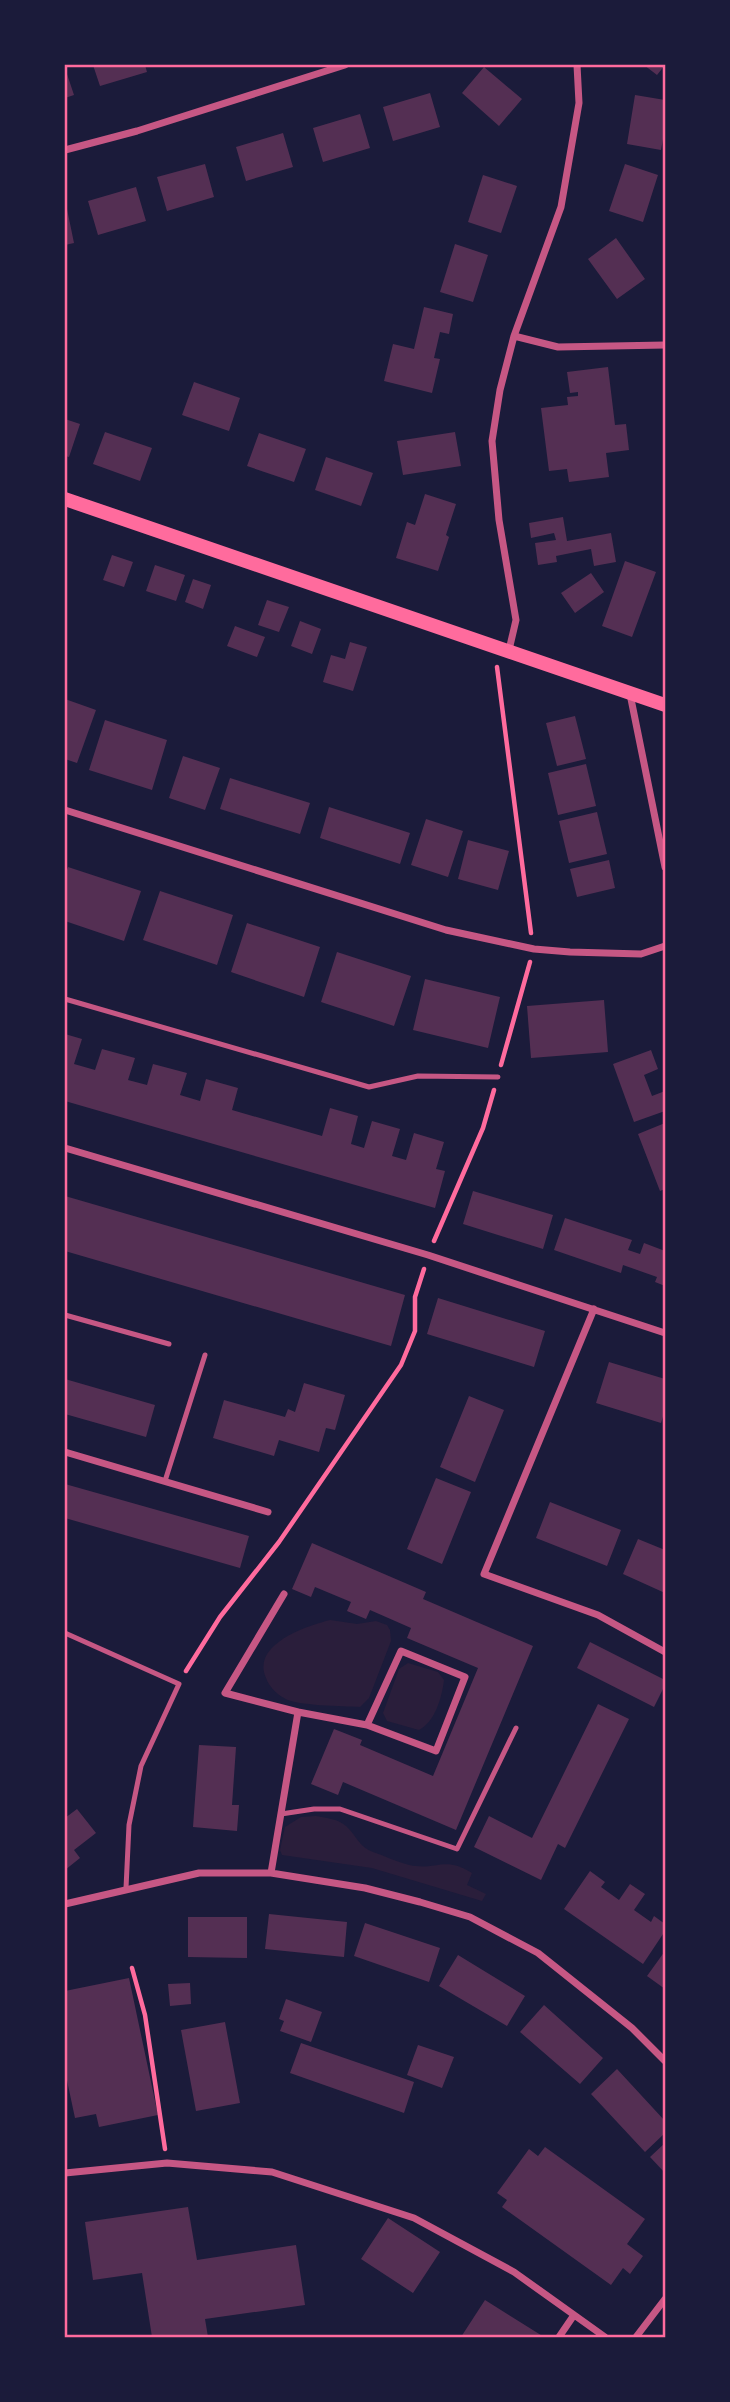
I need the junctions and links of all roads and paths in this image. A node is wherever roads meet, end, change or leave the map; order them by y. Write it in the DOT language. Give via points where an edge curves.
graph roads {
  1 [pos="345,65"];
  2 [pos="577,65"];
  3 [pos="65,150"];
  4 [pos="514,336"];
  5 [pos="665,345"];
  6 [pos="65,499"];
  7 [pos="494,646"];
  8 [pos="509,650"];
  9 [pos="630,694"];
  10 [pos="665,705"];
  11 [pos="65,810"];
  12 [pos="665,867"];
  13 [pos="665,946"];
  14 [pos="534,949"];
  15 [pos="65,999"];
  16 [pos="498,1077"];
  17 [pos="65,1148"];
  18 [pos="428,1255"];
  19 [pos="594,1309"];
  20 [pos="65,1315"];
  21 [pos="665,1333"];
  22 [pos="169,1344"];
  23 [pos="205,1355"];
  24 [pos="65,1452"];
  25 [pos="165,1481"];
  26 [pos="268,1512"];
  27 [pos="284,1594"];
  28 [pos="65,1633"];
  29 [pos="665,1652"];
  30 [pos="178,1684"];
  31 [pos="299,1712"];
  32 [pos="367,1725"];
  33 [pos="516,1728"];
  34 [pos="281,1814"];
  35 [pos="271,1873"];
  36 [pos="126,1888"];
  37 [pos="65,1903"];
  38 [pos="132,1968"];
  39 [pos="665,2061"];
  40 [pos="167,2163"];
  41 [pos="65,2173"];
  42 [pos="665,2299"];
  43 [pos="574,2315"];
  44 [pos="559,2337"];
  45 [pos="605,2337"];
  46 [pos="636,2337"];
  1 -- 3 [label="street"];
  2 -- 4 [label="street" via="579,103 561,207"];
  4 -- 5 [label="street" via="558,347"];
  4 -- 8 [label="street" via="492,441 499,520 516,620"];
  6 -- 7 [label="main road"];
  7 -- 8 [label="main road"];
  7 -- 14 [label="path"];
  8 -- 9 [label="main road"];
  9 -- 10 [label="main road"];
  9 -- 12 [label="street"];
  11 -- 14 [label="street" via="446,930"];
  13 -- 14 [label="street" via="641,954"];
  14 -- 16 [label="path"];
  15 -- 16 [label="lane" via="369,1087 418,1076"];
  16 -- 18 [label="path" via="483,1128"];
  17 -- 18 [label="street"];
  18 -- 19 [label="street"];
  18 -- 30 [label="path" via="415,1297 415,1331 401,1365 279,1542 220,1617"];
  19 -- 21 [label="street"];
  19 -- 29 [label="street" via="484,1574 598,1615"];
  20 -- 22 [label="lane"];
  23 -- 25 [label="lane"];
  24 -- 25 [label="street"];
  25 -- 26 [label="street"];
  27 -- 31 [label="street" via="225,1693"];
  28 -- 30 [label="lane"];
  30 -- 36 [label="lane" via="141,1766 129,1825"];
  31 -- 32 [label="street"];
  31 -- 34 [label="street"];
  32 -- 32 [label="street" via="436,1751 465,1677 401,1651"];
  33 -- 34 [label="lane" via="457,1849 340,1809"];
  34 -- 35 [label="street"];
  35 -- 36 [label="street" via="199,1873"];
  35 -- 39 [label="street" via="365,1888 470,1917 538,1952 622,2019"];
  36 -- 37 [label="street"];
  38 -- 40 [label="path" via="145,2015"];
  40 -- 41 [label="street"];
  40 -- 43 [label="street" via="272,2172 414,2218 514,2273"];
  42 -- 46 [label="street"];
  43 -- 44 [label="street"];
  43 -- 45 [label="street"];
}
